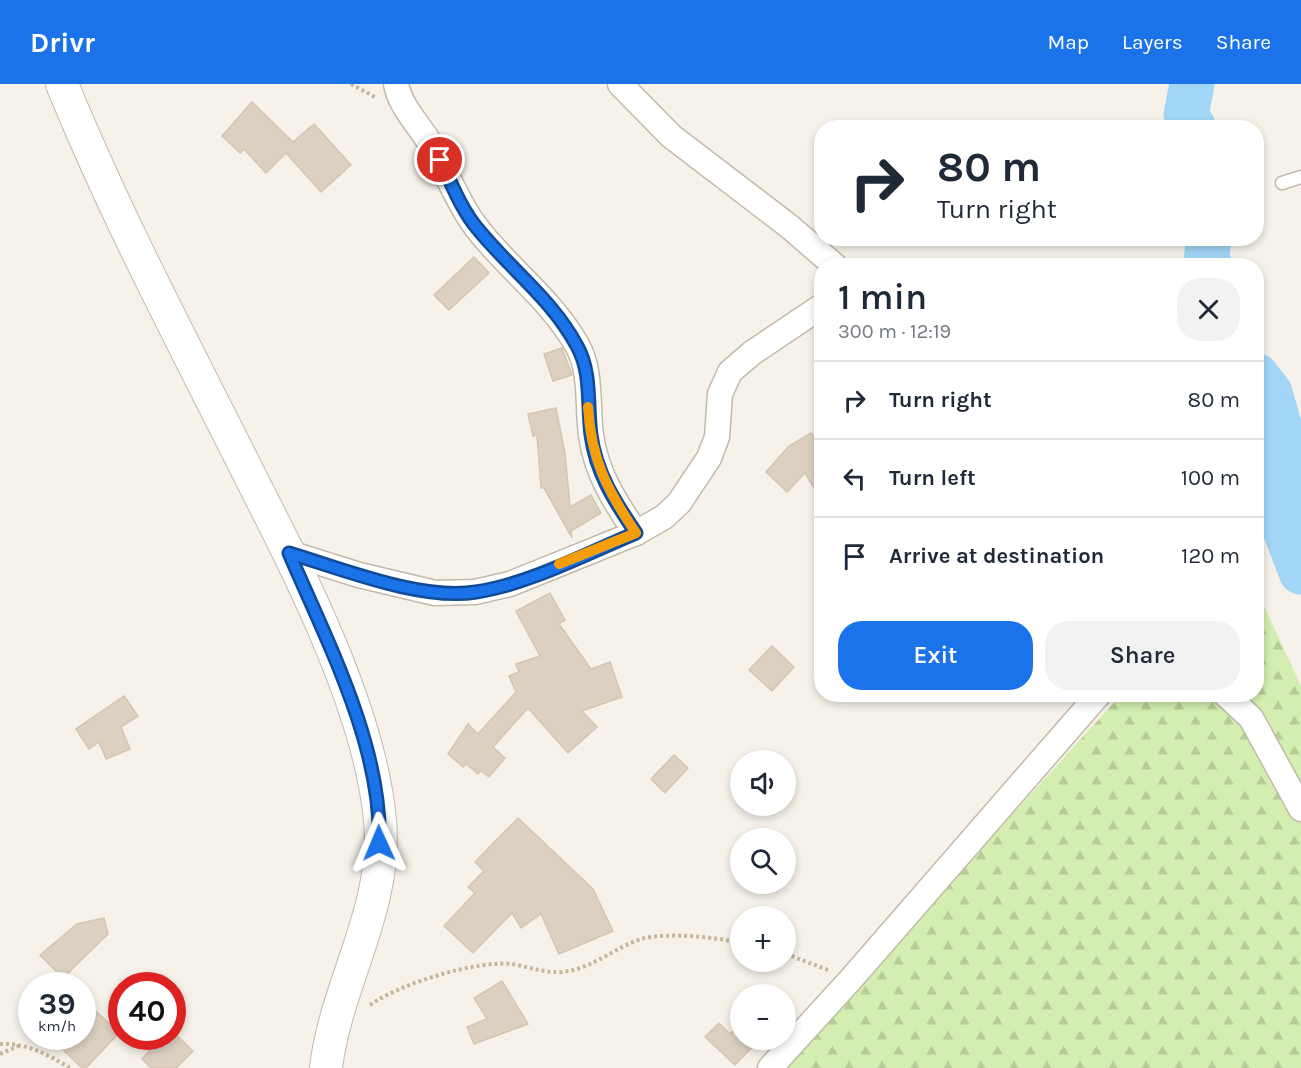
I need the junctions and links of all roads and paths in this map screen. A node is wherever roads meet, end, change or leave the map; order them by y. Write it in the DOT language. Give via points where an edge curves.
graph roads {
  1 [pos="62,84"];
  2 [pos="396,84"];
  3 [pos="620,84"];
  4 [pos="1301,177"];
  5 [pos="1282,183"];
  6 [pos="826,258"];
  7 [pos="814,311"];
  8 [pos="636,533"];
  9 [pos="289,553"];
  10 [pos="1092,702"];
  11 [pos="1234,702"];
  12 [pos="1301,809"];
  13 [pos="730,941"];
  14 [pos="796,958"];
  15 [pos="852,978"];
  16 [pos="367,1007"];
  17 [pos="0,1044"];
  18 [pos="18,1044"];
  19 [pos="18,1046"];
  20 [pos="39,1050"];
  21 [pos="0,1054"];
  22 [pos="70,1068"];
  23 [pos="326,1068"];
  24 [pos="770,1068"];
  1 -- 9 [label="street" via="177,329"];
  2 -- 8 [label="street" via="398,94 475,226 556,312 579,348 596,462 605,485"];
  3 -- 6 [label="street" via="671,136"];
  4 -- 5 [label="lane"];
  7 -- 8 [label="street" via="730,372 720,394 717,437 709,458 679,503"];
  8 -- 9 [label="street" via="510,584 475,592 435,593"];
  9 -- 23 [label="street" via="358,720 380,822 378,884 330,1033"];
  10 -- 15 [label="street"];
  11 -- 12 [label="street" via="1251,718"];
  13 -- 16 [label="path" via="691,936 642,939 579,968 560,972 511,964 465,968 386,993"];
  14 -- 15 [label="path"];
  15 -- 24 [label="street"];
  17 -- 18 [label="path"];
  19 -- 21 [label="path"];
  20 -- 22 [label="path"];
}
